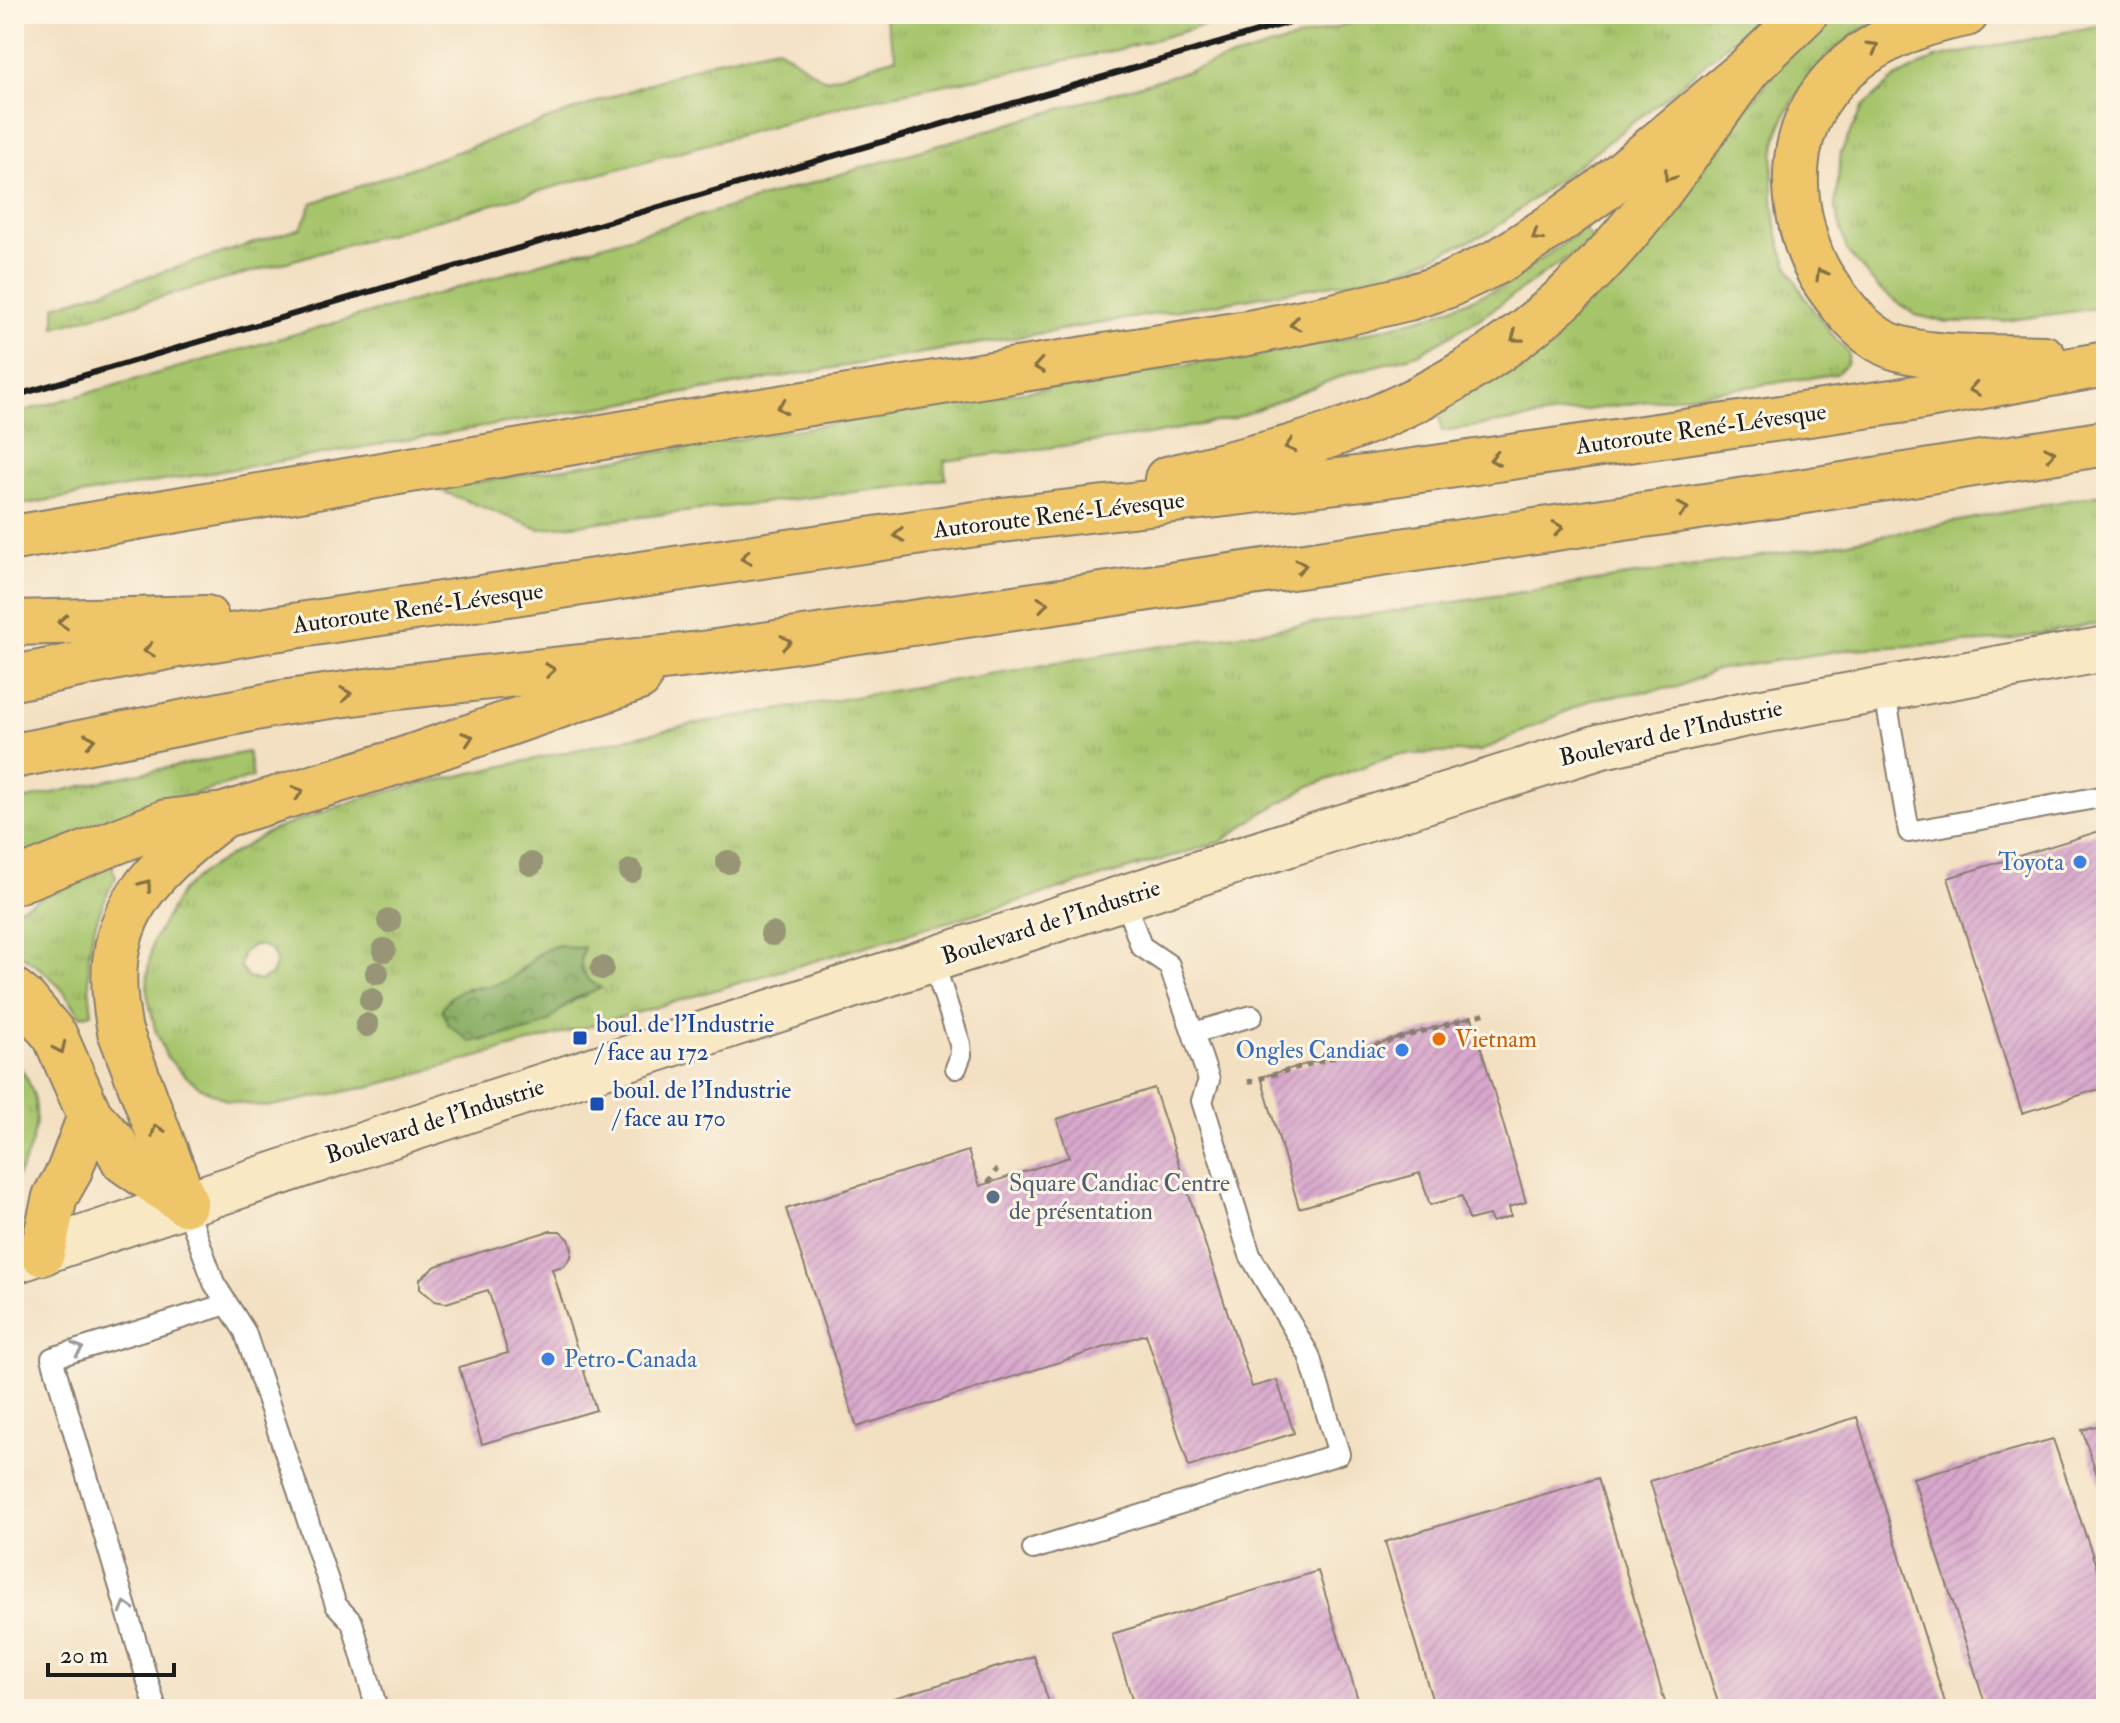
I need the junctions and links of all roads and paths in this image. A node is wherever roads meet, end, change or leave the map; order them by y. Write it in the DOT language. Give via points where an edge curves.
graph roads {
  1 [pos="1805,14"];
  2 [pos="1966,14"];
  3 [pos="1749,68"];
  4 [pos="2106,362"];
  5 [pos="2106,443"];
  6 [pos="1002,520"];
  7 [pos="14,538"];
  8 [pos="392,612"];
  9 [pos="14,623"];
  10 [pos="2106,649"];
  11 [pos="709,653"];
  12 [pos="14,678"];
  13 [pos="1884,688"];
  14 [pos="14,756"];
  15 [pos="2106,796"];
  16 [pos="224,815"];
  17 [pos="14,882"];
  18 [pos="1124,898"];
  19 [pos="933,961"];
  20 [pos="14,991"];
  21 [pos="1490,1012"];
  22 [pos="1252,1016"];
  23 [pos="1193,1033"];
  24 [pos="956,1068"];
  25 [pos="1248,1082"];
  26 [pos="90,1116"];
  27 [pos="997,1169"];
  28 [pos="988,1183"];
  29 [pos="185,1203"];
  30 [pos="28,1257"];
  31 [pos="227,1304"];
  32 [pos="1033,1549"];
  33 [pos="156,1709"];
  34 [pos="377,1709"];
  1 -- 3 [label="main road"];
  4 -- 2 [label="main road, one-way" via="1897,348 1854,318 1810,255 1796,178 1798,155 1816,105 1849,63 1869,48 1923,24"];
  3 -- 6 [label="main road, one-way" via="1607,255 1558,303 1472,368 1393,410 1329,435"];
  3 -- 7 [label="main road, one-way" via="1601,191 1537,236 1471,276 1394,301 1248,333"];
  4 -- 6 [label="main road, Autoroute René-Lévesque, one-way" via="1899,401 1372,477"];
  11 -- 5 [label="main road, one-way"];
  6 -- 8 [label="main road, Autoroute René-Lévesque, one-way"];
  8 -- 9 [label="main road, one-way"];
  8 -- 12 [label="main road, Autoroute René-Lévesque, one-way" via="178,645"];
  10 -- 13 [label="street, Boulevard de l'Industrie"];
  14 -- 11 [label="main road, one-way" via="281,703"];
  16 -- 11 [label="main road, one-way" via="394,763"];
  13 -- 15 [label="lane" via="1909,832"];
  13 -- 18 [label="street, Boulevard de l'Industrie" via="1602,746"];
  16 -- 17 [label="main road" via="166,822"];
  29 -- 16 [label="main road, one-way" via="120,1031 113,969 120,935 142,887"];
  18 -- 19 [label="street, Boulevard de l'Industrie"];
  18 -- 23 [label="lane" via="1141,946 1169,965"];
  19 -- 24 [label="lane" via="960,1044"];
  19 -- 29 [label="street, Boulevard de l'Industrie"];
  20 -- 26 [label="main road, one-way" via="55,1036"];
  21 -- 25 [label="path"];
  22 -- 23 [label="lane"];
  23 -- 32 [label="lane" via="1209,1080 1202,1101 1250,1255 1309,1355 1339,1454"];
  26 -- 29 [label="main road" via="124,1161"];
  26 -- 30 [label="main road"];
  27 -- 28 [label="path"];
  29 -- 30 [label="street, Boulevard de l'Industrie"];
  29 -- 31 [label="lane"];
  33 -- 31 [label="lane, one-way" via="52,1358"];
  31 -- 34 [label="lane" via="245,1332 336,1605 352,1622"];
}
